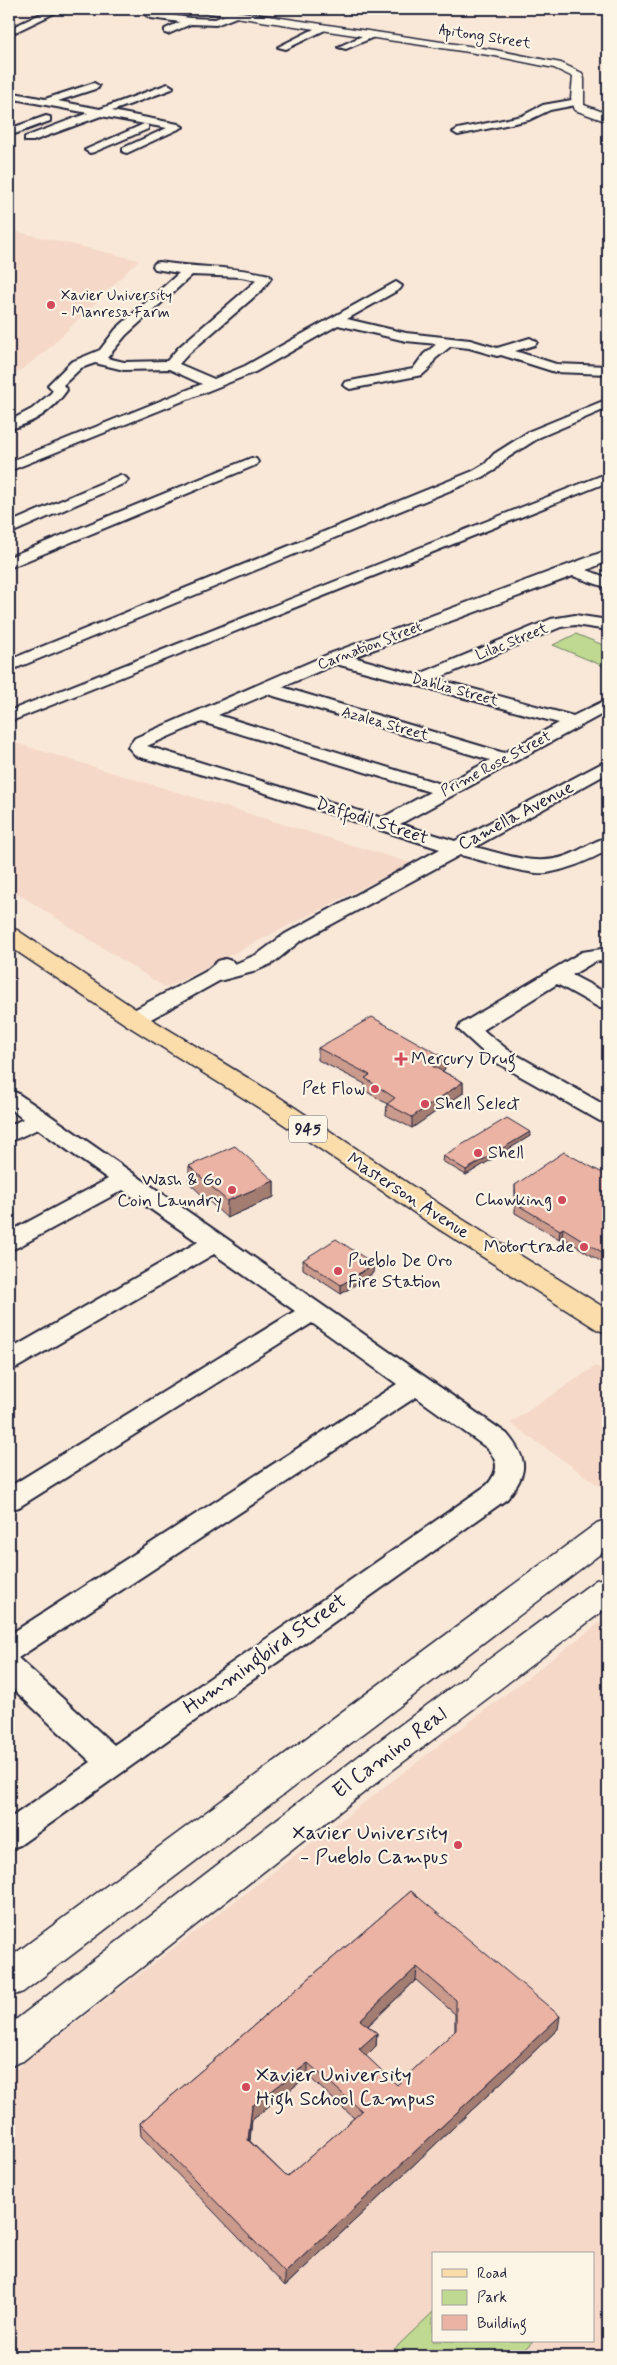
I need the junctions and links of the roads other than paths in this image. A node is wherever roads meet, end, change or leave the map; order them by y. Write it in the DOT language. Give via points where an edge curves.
graph roads {
  1 [pos="58,9"];
  2 [pos="202,9"];
  3 [pos="236,14"];
  4 [pos="151,15"];
  5 [pos="190,20"];
  6 [pos="322,28"];
  7 [pos="168,31"];
  8 [pos="9,32"];
  9 [pos="371,35"];
  10 [pos="283,47"];
  11 [pos="343,47"];
  12 [pos="94,86"];
  13 [pos="168,87"];
  14 [pos="41,92"];
  15 [pos="9,95"];
  16 [pos="24,98"];
  17 [pos="93,100"];
  18 [pos="46,102"];
  19 [pos="577,102"];
  20 [pos="9,104"];
  21 [pos="75,107"];
  22 [pos="148,109"];
  23 [pos="24,111"];
  24 [pos="102,112"];
  25 [pos="590,112"];
  26 [pos="608,113"];
  27 [pos="130,116"];
  28 [pos="608,118"];
  29 [pos="157,122"];
  30 [pos="106,125"];
  31 [pos="458,132"];
  32 [pos="9,133"];
  33 [pos="29,139"];
  34 [pos="90,150"];
  35 [pos="126,150"];
  36 [pos="159,266"];
  37 [pos="189,271"];
  38 [pos="396,286"];
  39 [pos="335,320"];
  40 [pos="448,342"];
  41 [pos="530,342"];
  42 [pos="502,351"];
  43 [pos="100,356"];
  44 [pos="171,365"];
  45 [pos="608,370"];
  46 [pos="214,384"];
  47 [pos="350,385"];
  48 [pos="608,403"];
  49 [pos="9,425"];
  50 [pos="250,462"];
  51 [pos="9,467"];
  52 [pos="608,477"];
  53 [pos="120,480"];
  54 [pos="9,529"];
  55 [pos="608,555"];
  56 [pos="9,563"];
  57 [pos="573,570"];
  58 [pos="608,583"];
  59 [pos="608,625"];
  60 [pos="335,658"];
  61 [pos="9,666"];
  62 [pos="419,680"];
  63 [pos="264,688"];
  64 [pos="608,704"];
  65 [pos="201,716"];
  66 [pos="9,717"];
  67 [pos="575,722"];
  68 [pos="136,747"];
  69 [pos="505,759"];
  70 [pos="608,766"];
  71 [pos="445,792"];
  72 [pos="384,825"];
  73 [pos="608,843"];
  74 [pos="456,848"];
  75 [pos="9,935"];
  76 [pos="608,954"];
  77 [pos="556,975"];
  78 [pos="608,1004"];
  79 [pos="134,1019"];
  80 [pos="9,1098"];
  81 [pos="608,1116"];
  82 [pos="40,1119"];
  83 [pos="9,1135"];
  84 [pos="125,1179"];
  85 [pos="9,1242"];
  86 [pos="215,1243"];
  87 [pos="313,1311"];
  88 [pos="608,1323"];
  89 [pos="9,1361"];
  90 [pos="416,1384"];
  91 [pos="9,1500"];
  92 [pos="608,1530"];
  93 [pos="608,1589"];
  94 [pos="9,1650"];
  95 [pos="9,1667"];
  96 [pos="112,1762"];
  97 [pos="9,1836"];
  98 [pos="9,1980"];
  99 [pos="9,2048"];
  1 -- 8 [label="street"];
  2 -- 3 [label="street, Apitong Street"];
  3 -- 5 [label="street" via="216,22"];
  3 -- 6 [label="street, Apitong Street"];
  4 -- 5 [label="street"];
  5 -- 7 [label="street"];
  6 -- 9 [label="street, Apitong Street"];
  6 -- 10 [label="street"];
  9 -- 11 [label="street"];
  9 -- 19 [label="street, Apitong Street" via="557,65 578,75"];
  12 -- 18 [label="street"];
  13 -- 24 [label="street"];
  14 -- 16 [label="street"];
  15 -- 16 [label="street"];
  16 -- 18 [label="street"];
  16 -- 20 [label="street"];
  17 -- 21 [label="street"];
  18 -- 21 [label="street"];
  18 -- 23 [label="street"];
  19 -- 25 [label="street" via="579,107"];
  19 -- 31 [label="street" via="547,107 525,118"];
  21 -- 24 [label="street"];
  21 -- 32 [label="street"];
  22 -- 27 [label="street"];
  24 -- 27 [label="street"];
  24 -- 33 [label="street"];
  25 -- 26 [label="street"];
  25 -- 28 [label="street"];
  27 -- 29 [label="street"];
  27 -- 30 [label="street"];
  29 -- 34 [label="street"];
  29 -- 35 [label="street" via="178,127"];
  36 -- 37 [label="street"];
  37 -- 43 [label="street" via="121,332"];
  37 -- 44 [label="street" via="241,273 265,279"];
  38 -- 39 [label="street"];
  39 -- 40 [label="street" via="406,337"];
  39 -- 46 [label="street" via="250,369"];
  40 -- 42 [label="street"];
  40 -- 47 [label="street" via="417,372"];
  41 -- 42 [label="street"];
  42 -- 45 [label="street" via="555,368"];
  43 -- 44 [label="street"];
  43 -- 49 [label="street" via="70,367 55,385 60,390 52,400 34,414"];
  44 -- 46 [label="street"];
  46 -- 51 [label="street"];
  48 -- 61 [label="street" via="535,434 499,456 485,470"];
  50 -- 56 [label="street"];
  52 -- 66 [label="street"];
  53 -- 54 [label="street"];
  55 -- 57 [label="street, Carnation Street"];
  57 -- 58 [label="street"];
  57 -- 60 [label="street, Carnation Street"];
  59 -- 62 [label="street, Lilac Street" via="591,621 558,623"];
  60 -- 62 [label="street, Dahlia Street"];
  60 -- 63 [label="street, Carnation Street"];
  62 -- 67 [label="street, Dahlia Street"];
  63 -- 65 [label="street, Carnation Street"];
  63 -- 69 [label="street, Azalea Street"];
  64 -- 67 [label="street, Prime Rose Street"];
  65 -- 68 [label="street, Carnation Street"];
  65 -- 71 [label="street"];
  67 -- 69 [label="street, Prime Rose Street"];
  68 -- 72 [label="street, Daffodil Street" via="143,752"];
  69 -- 71 [label="street, Prime Rose Street"];
  70 -- 74 [label="street, Camella Avenue"];
  71 -- 72 [label="street, Prime Rose Street"];
  72 -- 74 [label="street, Daffodil Street"];
  73 -- 74 [label="street, Daffodil Street" via="572,861 545,867"];
  74 -- 79 [label="street, Camella Avenue" via="292,938 279,951 240,971 212,976"];
  75 -- 79 [label="main road, Masterson Avenue / 945"];
  76 -- 77 [label="street" via="589,956"];
  77 -- 78 [label="street"];
  77 -- 81 [label="street" via="469,1029 500,1055"];
  79 -- 88 [label="main road, Masterson Avenue / 945" via="263,1098 447,1222"];
  80 -- 82 [label="street"];
  82 -- 83 [label="street"];
  82 -- 84 [label="street"];
  84 -- 85 [label="street"];
  84 -- 86 [label="street"];
  86 -- 87 [label="street"];
  86 -- 89 [label="street"];
  87 -- 90 [label="street"];
  87 -- 91 [label="street"];
  90 -- 94 [label="street"];
  90 -- 96 [label="street, Hummingbird Street" via="497,1440 508,1453 512,1465 509,1478 496,1492"];
  92 -- 98 [label="street"];
  93 -- 99 [label="street, El Camino Real" via="377,1762"];
  95 -- 96 [label="street"];
  96 -- 97 [label="street, Hummingbird Street"];
}
